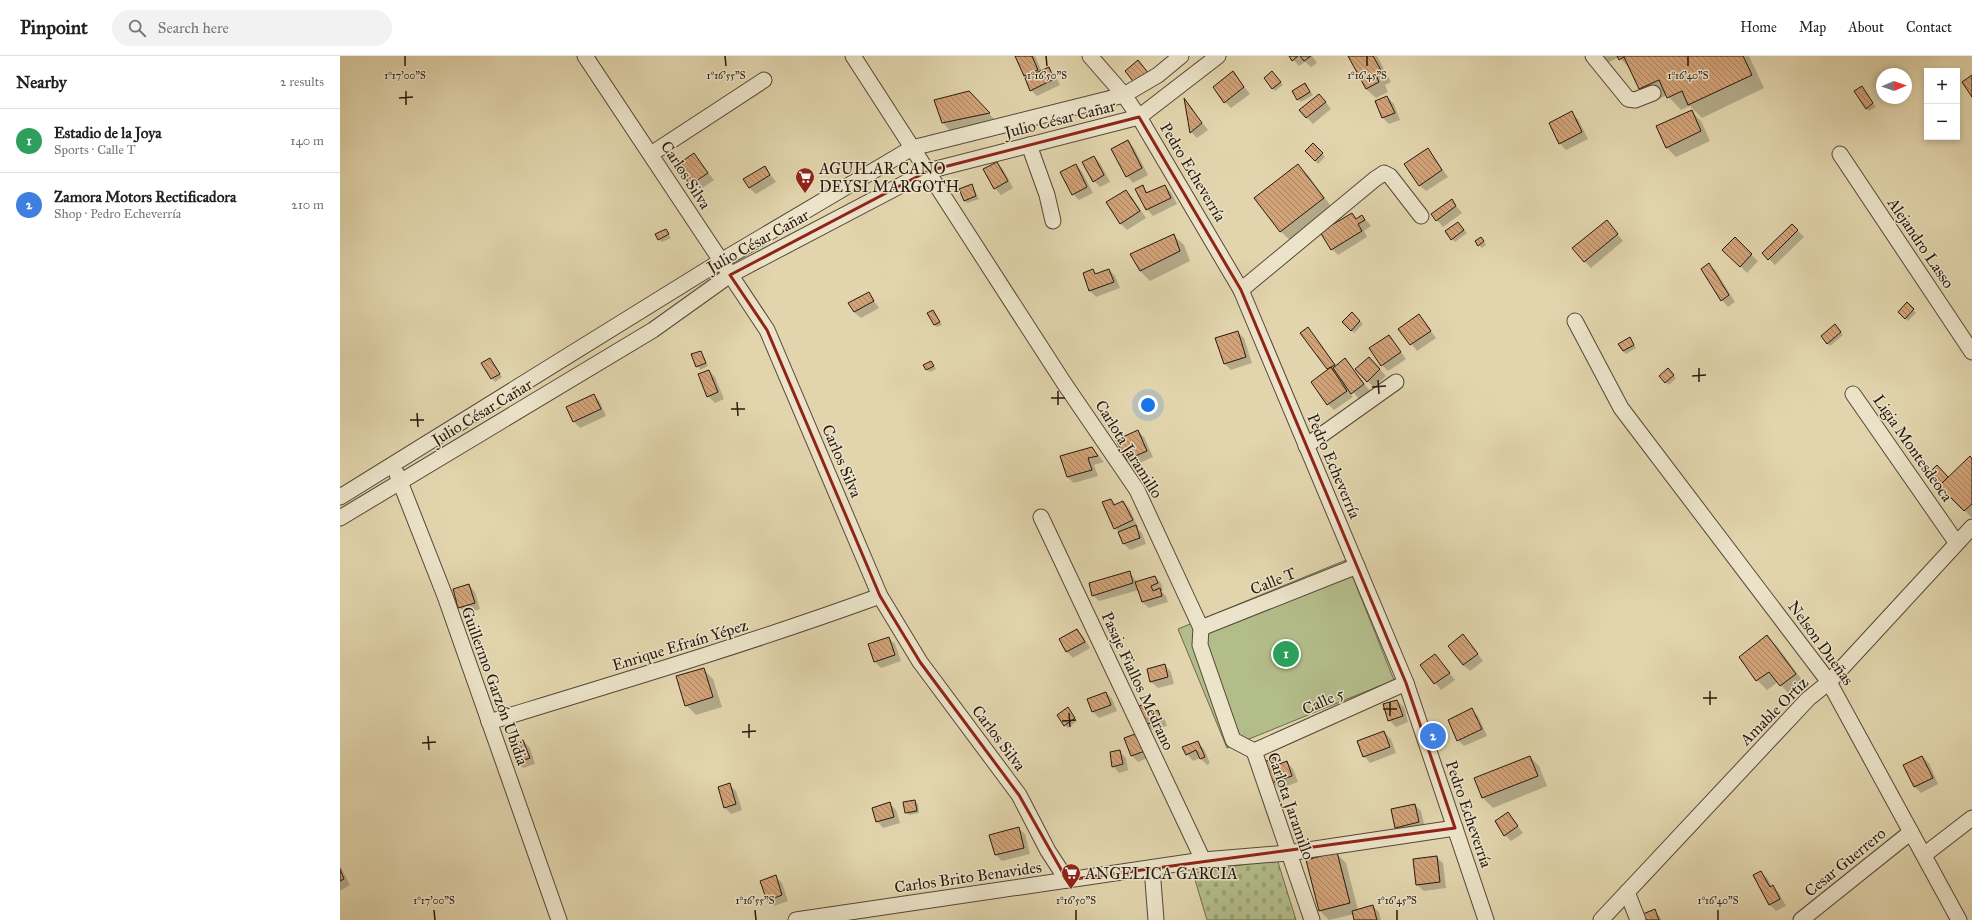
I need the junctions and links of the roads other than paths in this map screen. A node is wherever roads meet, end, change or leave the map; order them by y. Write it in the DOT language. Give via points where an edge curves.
graph roads {
  1 [pos="585,56"];
  2 [pos="853,56"];
  3 [pos="1090,56"];
  4 [pos="1181,56"];
  5 [pos="1218,56"];
  6 [pos="1593,56"];
  7 [pos="764,80"];
  8 [pos="1654,93"];
  9 [pos="1124,95"];
  10 [pos="1139,117"];
  11 [pos="1029,145"];
  12 [pos="912,148"];
  13 [pos="651,154"];
  14 [pos="1840,154"];
  15 [pos="928,171"];
  16 [pos="1420,216"];
  17 [pos="1053,220"];
  18 [pos="721,261"];
  19 [pos="730,275"];
  20 [pos="1241,290"];
  21 [pos="1575,321"];
  22 [pos="1972,352"];
  23 [pos="1396,382"];
  24 [pos="1853,394"];
  25 [pos="1306,446"];
  26 [pos="393,466"];
  27 [pos="400,483"];
  28 [pos="340,497"];
  29 [pos="1041,517"];
  30 [pos="340,518"];
  31 [pos="1972,527"];
  32 [pos="1956,542"];
  33 [pos="1358,566"];
  34 [pos="880,596"];
  35 [pos="1201,628"];
  36 [pos="1830,682"];
  37 [pos="1406,683"];
  38 [pos="489,722"];
  39 [pos="1254,751"];
  40 [pos="1972,818"];
  41 [pos="1455,828"];
  42 [pos="1911,832"];
  43 [pos="1288,853"];
  44 [pos="1924,855"];
  45 [pos="1203,860"];
  46 [pos="1152,868"];
  47 [pos="1066,880"];
  48 [pos="1627,892"];
  49 [pos="826,918"];
  50 [pos="559,920"];
  51 [pos="796,920"];
  52 [pos="1156,920"];
  53 [pos="1312,920"];
  54 [pos="1486,920"];
  55 [pos="1601,920"];
  56 [pos="1638,920"];
  57 [pos="1801,920"];
  58 [pos="1960,920"];
  1 -- 13 [label="street, Carlos Silva"];
  2 -- 12 [label="street, Carlota Jaramillo"];
  3 -- 9 [label="street, Pedro Echeverría"];
  4 -- 9 [label="street, Julio César Cañar" via="1158,75"];
  5 -- 10 [label="street, Julio César Cañar"];
  6 -- 8 [label="street" via="1628,99 1636,100"];
  7 -- 13 [label="street"];
  9 -- 10 [label="street, Pedro Echeverría"];
  9 -- 12 [label="street, Julio César Cañar"];
  10 -- 11 [label="street, Julio César Cañar"];
  10 -- 20 [label="street, Pedro Echeverría"];
  11 -- 15 [label="street, Julio César Cañar"];
  11 -- 17 [label="street"];
  12 -- 15 [label="street, Carlota Jaramillo"];
  12 -- 18 [label="street, Julio César Cañar"];
  13 -- 18 [label="street, Carlos Silva"];
  14 -- 22 [label="street, Alejandro Lasso"];
  15 -- 19 [label="street, Julio César Cañar"];
  15 -- 35 [label="street, Carlota Jaramillo" via="1064,383 1137,490"];
  16 -- 20 [label="street" via="1390,176 1384,173"];
  18 -- 19 [label="street, Carlos Silva"];
  18 -- 26 [label="street, Julio César Cañar"];
  19 -- 27 [label="street, Julio César Cañar" via="653,330"];
  19 -- 34 [label="street, Carlos Silva" via="767,330"];
  20 -- 25 [label="street, Pedro Echeverría"];
  21 -- 36 [label="street, Nelson Dueñas" via="1621,408"];
  23 -- 25 [label="street"];
  24 -- 32 [label="street, Ligia Montesdeoca"];
  25 -- 33 [label="street, Pedro Echeverría"];
  26 -- 27 [label="street, Guillermo Garzón Ubidia"];
  26 -- 28 [label="street, Julio César Cañar"];
  27 -- 30 [label="street, Julio César Cañar"];
  27 -- 38 [label="street, Guillermo Garzón Ubidia"];
  29 -- 45 [label="street, Pasaje Fiallos Medrano"];
  31 -- 32 [label="street, Amable Ortiz"];
  32 -- 36 [label="street, Amable Ortiz"];
  33 -- 35 [label="street, Calle T"];
  33 -- 37 [label="street, Pedro Echeverría"];
  34 -- 38 [label="street, Enrique Efraín Yépez" via="704,657"];
  34 -- 47 [label="street, Carlos Silva" via="920,662 1019,795"];
  35 -- 39 [label="street, Carlota Jaramillo" via="1200,645 1234,740"];
  36 -- 42 [label="street, Nelson Dueñas"];
  36 -- 48 [label="street, Amable Ortiz" via="1808,699"];
  37 -- 39 [label="street, Calle 5"];
  37 -- 41 [label="street, Pedro Echeverría"];
  38 -- 50 [label="street, Guillermo Garzón Ubidia"];
  39 -- 43 [label="street, Carlota Jaramillo"];
  40 -- 44 [label="street"];
  41 -- 43 [label="street, Carlos Brito Benavides"];
  41 -- 54 [label="street, Pedro Echeverría"];
  42 -- 44 [label="street, Nelson Dueñas"];
  42 -- 57 [label="street, Cesar Guerrero"];
  43 -- 45 [label="street, Carlos Brito Benavides"];
  43 -- 53 [label="street, Carlota Jaramillo"];
  44 -- 58 [label="street, Nelson Dueñas"];
  45 -- 46 [label="street, Carlos Brito Benavides"];
  46 -- 47 [label="street, Carlos Brito Benavides"];
  46 -- 52 [label="street"];
  47 -- 49 [label="street, Carlos Brito Benavides"];
  48 -- 55 [label="street, Amable Ortiz"];
  48 -- 56 [label="street"];
  49 -- 51 [label="street, Carlos Brito Benavides"];
}
